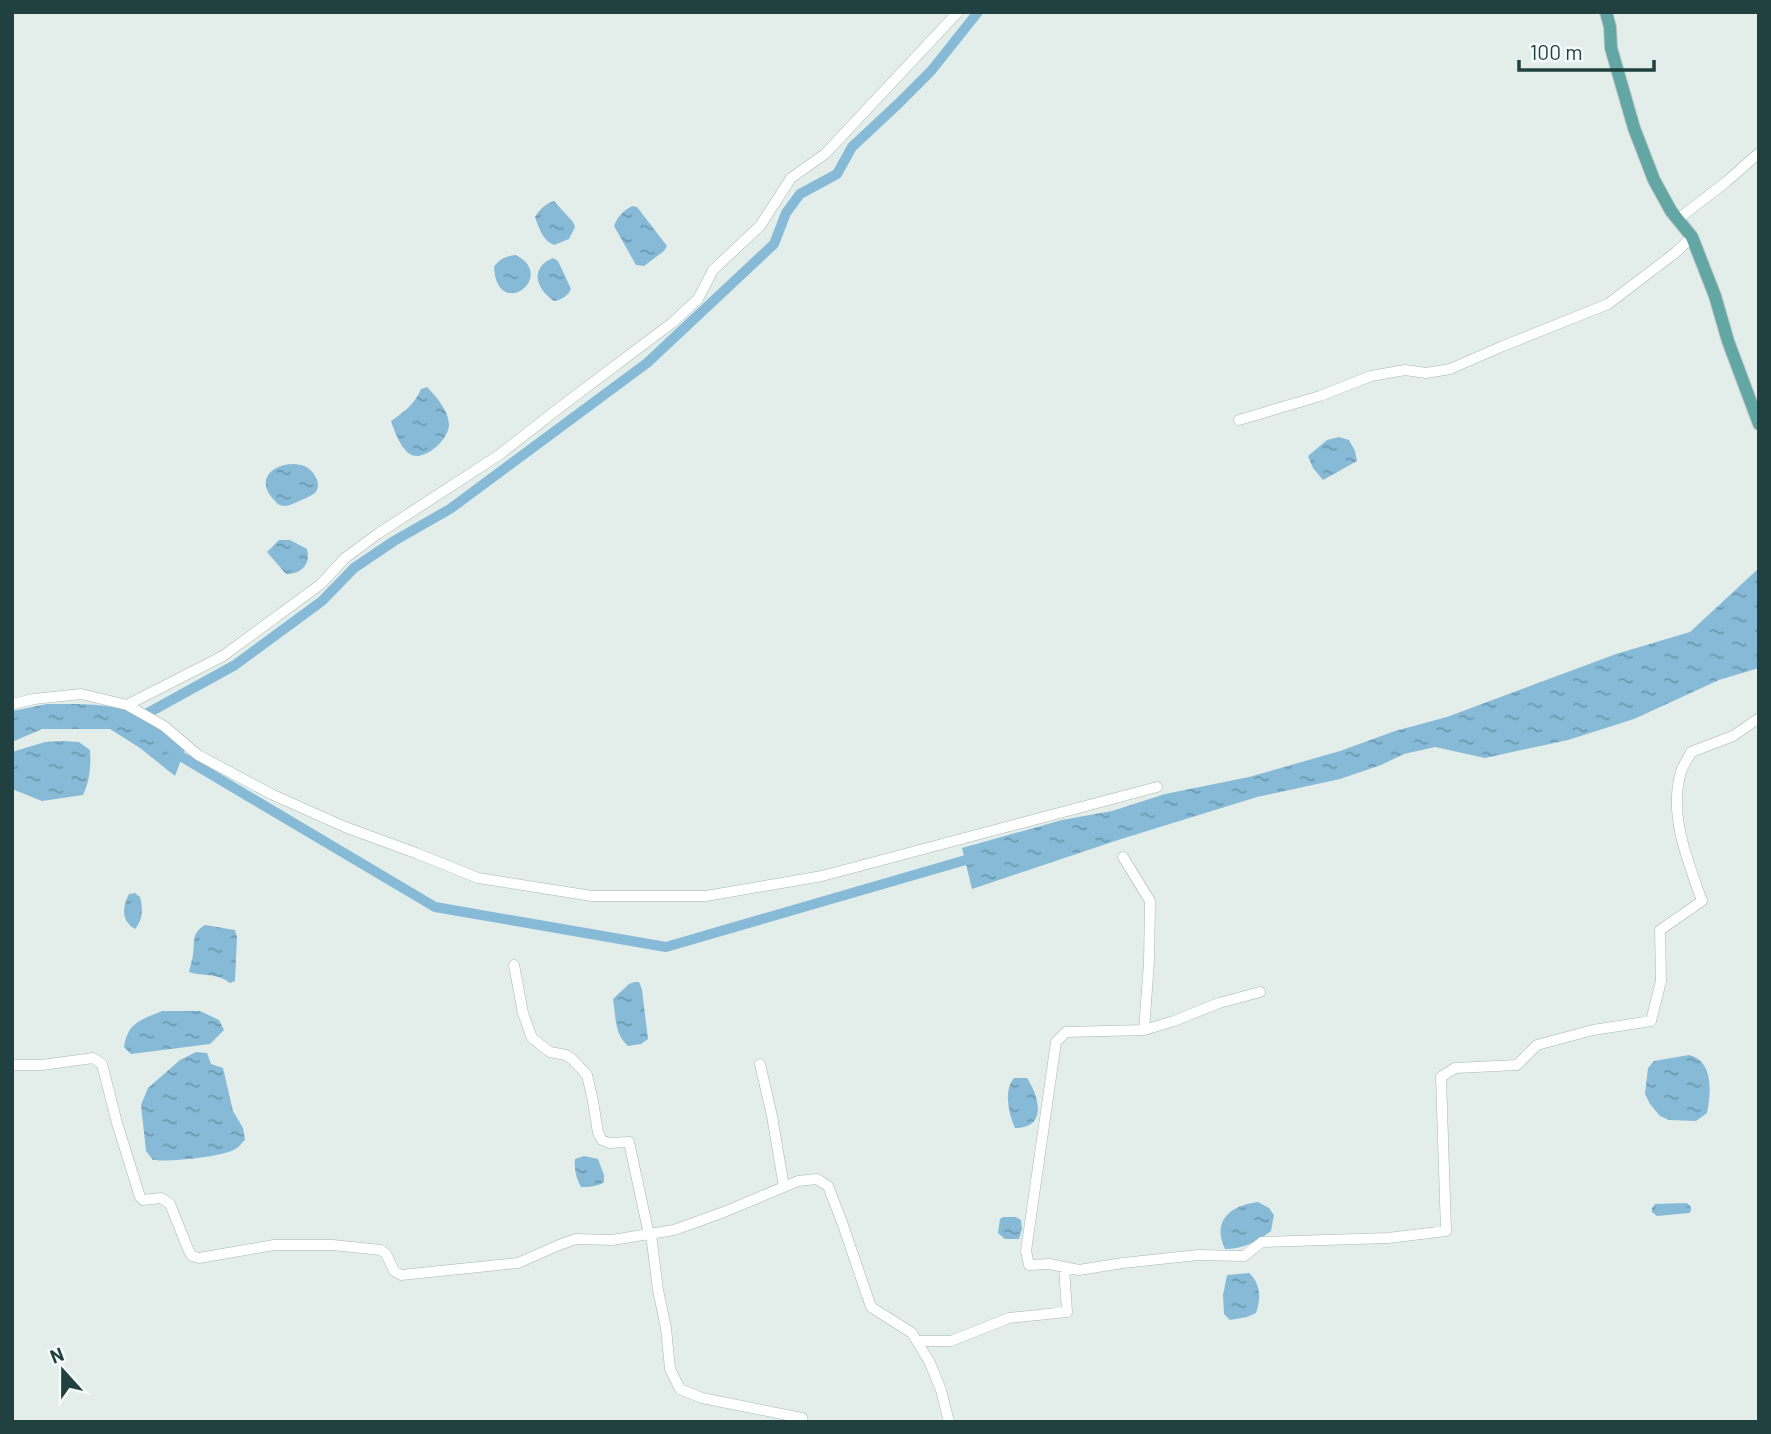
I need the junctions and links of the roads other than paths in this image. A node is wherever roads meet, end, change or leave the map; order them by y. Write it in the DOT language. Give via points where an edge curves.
graph roads {
  1 [pos="958,12"];
  2 [pos="1606,12"];
  3 [pos="1759,153"];
  4 [pos="1678,219"];
  5 [pos="1692,237"];
  6 [pos="1239,420"];
  7 [pos="1759,424"];
  8 [pos="12,704"];
  9 [pos="132,707"];
  10 [pos="1759,718"];
  11 [pos="1157,787"];
  12 [pos="1123,857"];
  13 [pos="514,965"];
  14 [pos="1260,992"];
  15 [pos="1144,1030"];
  16 [pos="760,1064"];
  17 [pos="12,1065"];
  18 [pos="784,1186"];
  19 [pos="650,1235"];
  20 [pos="1064,1267"];
  21 [pos="917,1341"];
  22 [pos="803,1422"];
  23 [pos="949,1422"];
  1 -- 9 [label="street" via="825,154 791,178 761,226 713,270 698,299 672,323 499,455 345,558 321,584 223,656"];
  2 -- 4 [label="main road" via="1611,48 1634,128 1654,180"];
  3 -- 4 [label="street"];
  4 -- 5 [label="main road"];
  5 -- 6 [label="street" via="1608,304 1450,369 1371,376"];
  5 -- 7 [label="main road"];
  8 -- 9 [label="street" via="81,694"];
  9 -- 11 [label="street" via="198,755 345,827 478,878 592,896 706,896 822,876"];
  10 -- 20 [label="street" via="1733,736 1691,752 1681,772 1677,800 1682,843 1702,901 1660,930 1661,981 1651,1021 1537,1045 1517,1065 1455,1068 1441,1077 1446,1231 1388,1238 1262,1242 1244,1256 1198,1255 1079,1270"];
  12 -- 15 [label="street" via="1150,901"];
  13 -- 19 [label="street" via="532,1038 550,1052 572,1059 587,1075 602,1140 629,1142"];
  14 -- 15 [label="street"];
  15 -- 20 [label="street" via="1066,1032 1056,1042 1026,1251 1029,1265"];
  16 -- 18 [label="street"];
  17 -- 19 [label="street" via="93,1058 102,1065 140,1197 170,1203 188,1249 199,1258 274,1245 333,1245 381,1250 394,1272 401,1275 518,1263 576,1240"];
  18 -- 19 [label="street" via="674,1230"];
  18 -- 21 [label="street" via="817,1180 828,1186 871,1307"];
  19 -- 22 [label="street" via="670,1369 680,1389 702,1398 802,1418"];
  20 -- 21 [label="street" via="1067,1312 1009,1318 951,1341"];
  21 -- 23 [label="street" via="942,1390"];
}
